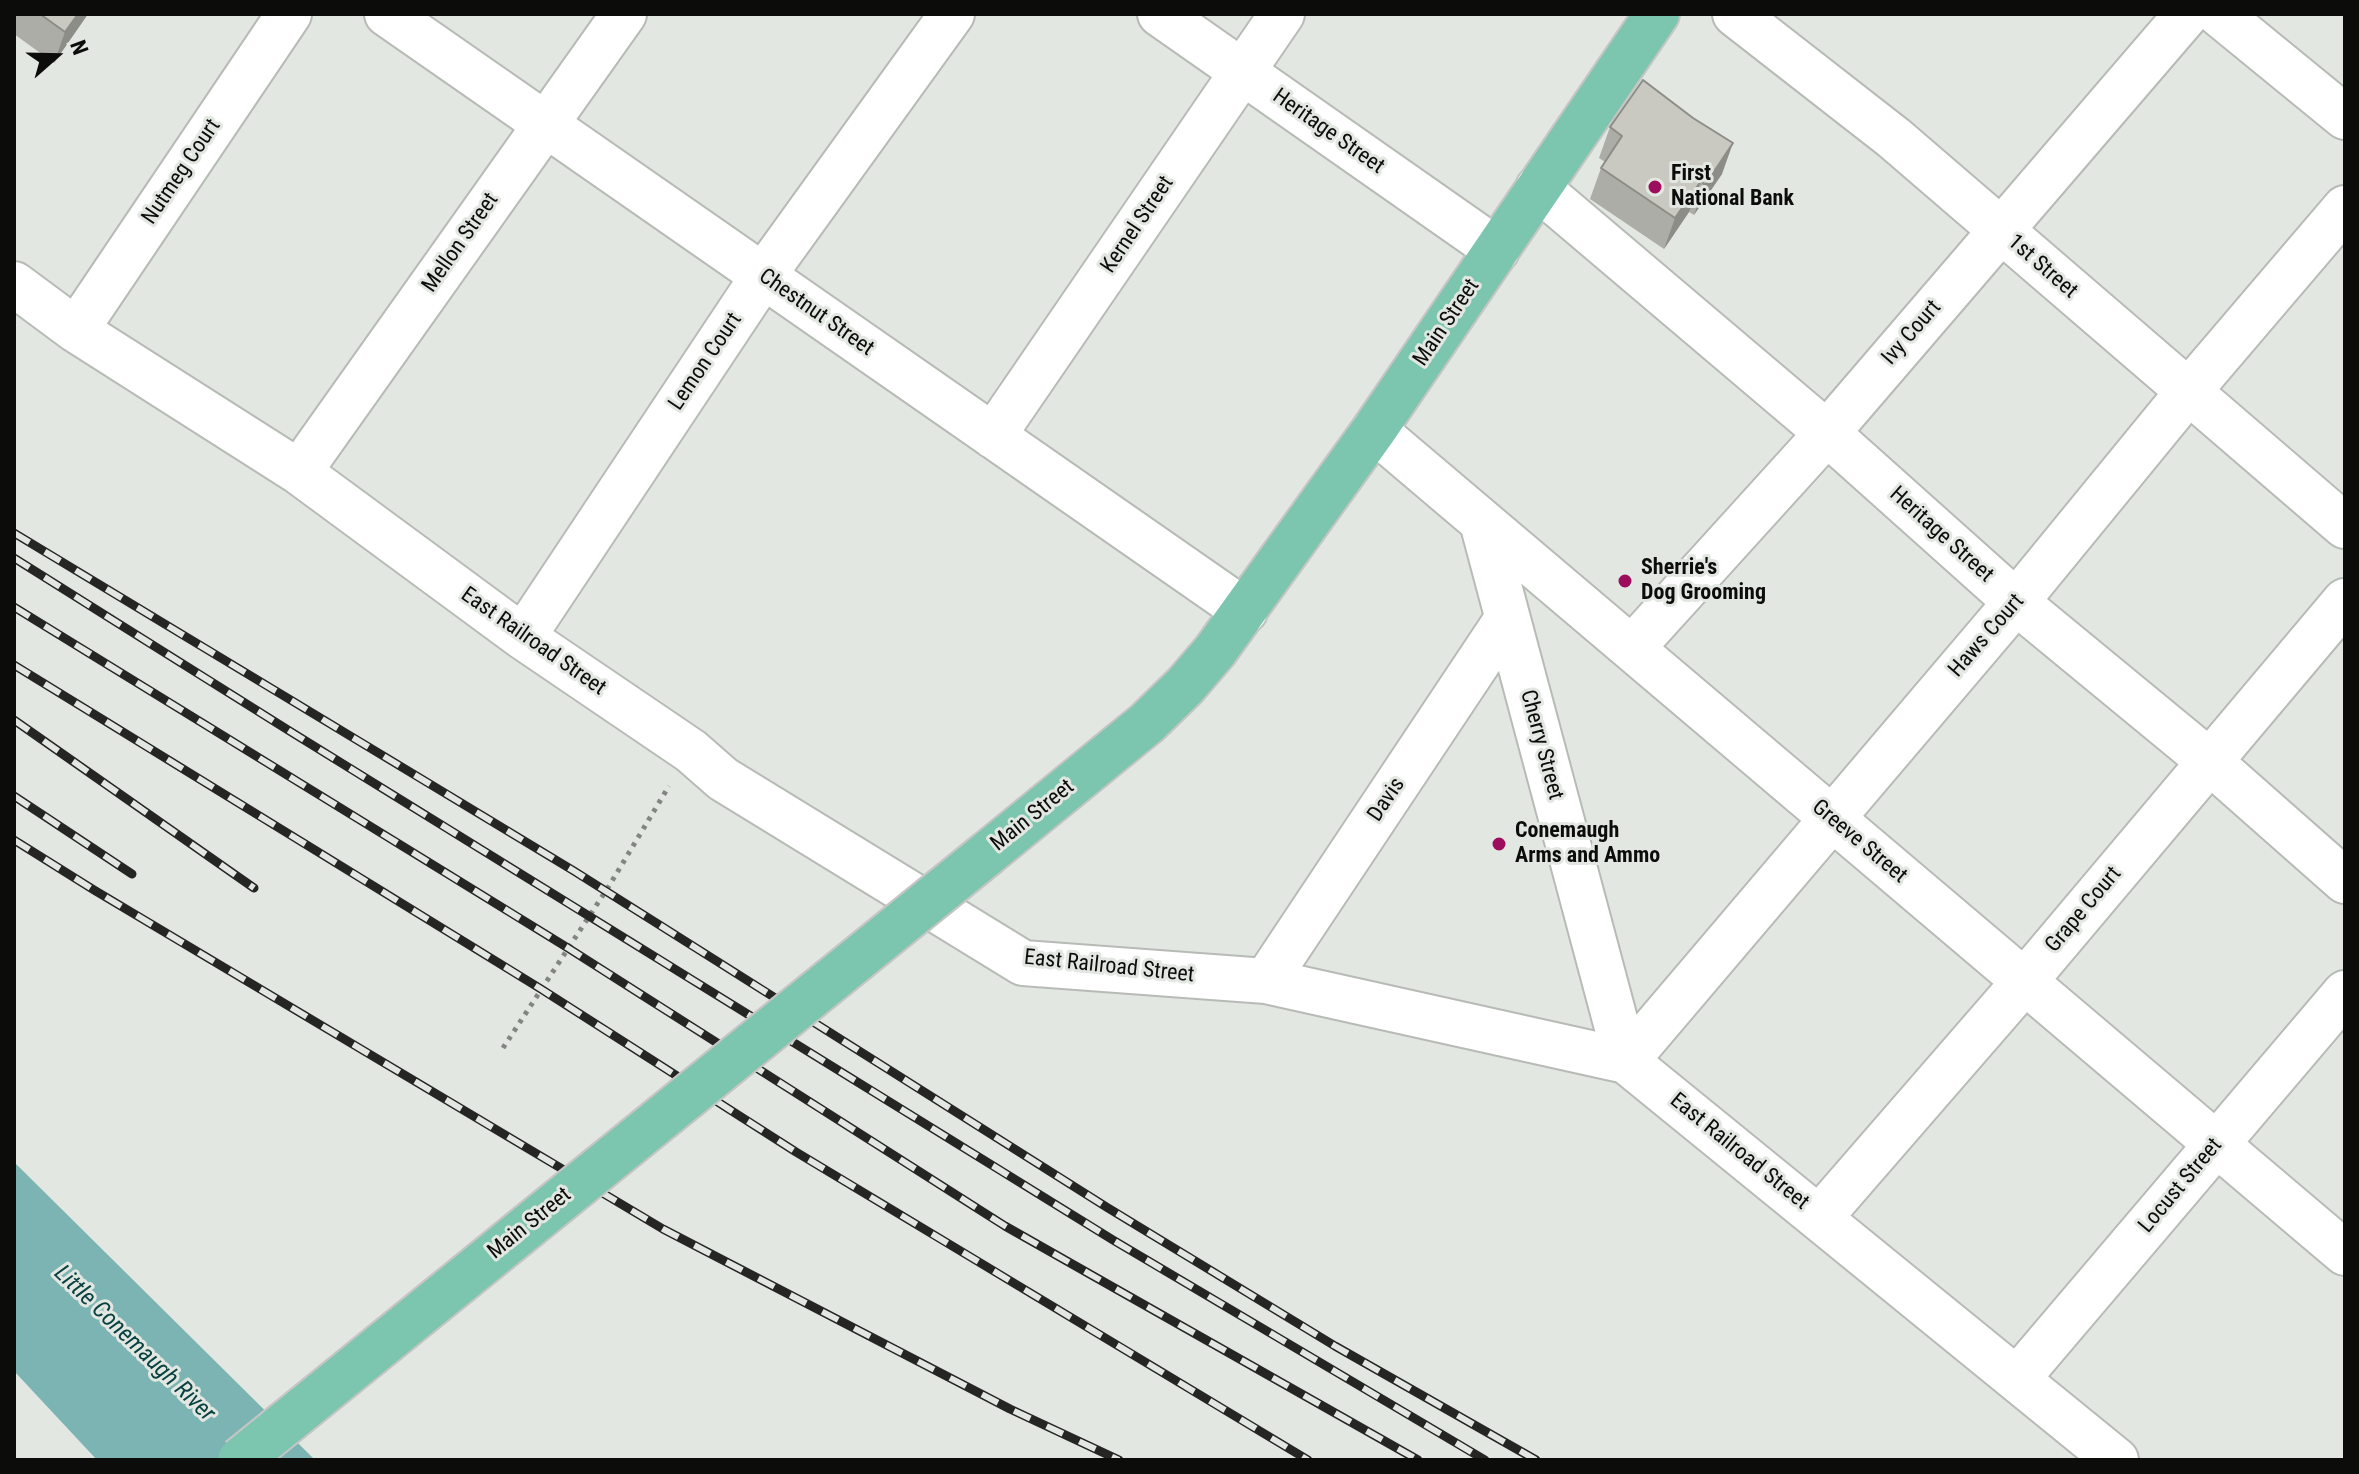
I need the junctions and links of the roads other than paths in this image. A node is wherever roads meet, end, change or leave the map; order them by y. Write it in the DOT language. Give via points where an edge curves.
graph roads {
  1 [pos="289,14"];
  2 [pos="387,14"];
  3 [pos="624,14"];
  4 [pos="952,14"];
  5 [pos="1160,14"];
  6 [pos="1282,14"];
  7 [pos="1657,14"];
  8 [pos="1735,14"];
  9 [pos="2187,14"];
  10 [pos="2219,14"];
  11 [pos="1242,72"];
  12 [pos="2345,117"];
  13 [pos="546,124"];
  14 [pos="1538,188"];
  15 [pos="2345,208"];
  16 [pos="2000,231"];
  17 [pos="1497,250"];
  18 [pos="763,276"];
  19 [pos="14,284"];
  20 [pos="76,330"];
  21 [pos="2188,392"];
  22 [pos="1374,430"];
  23 [pos="1827,433"];
  24 [pos="993,436"];
  25 [pos="299,472"];
  26 [pos="1482,522"];
  27 [pos="2345,526"];
  28 [pos="2345,601"];
  29 [pos="2016,602"];
  30 [pos="1245,611"];
  31 [pos="1507,619"];
  32 [pos="523,637"];
  33 [pos="1632,648"];
  34 [pos="2209,761"];
  35 [pos="1831,818"];
  36 [pos="2345,881"];
  37 [pos="1266,981"];
  38 [pos="2024,982"];
  39 [pos="2345,993"];
  40 [pos="1626,1061"];
  41 [pos="2216,1144"];
  42 [pos="1820,1217"];
  43 [pos="2345,1253"];
  44 [pos="2017,1379"];
  45 [pos="240,1460"];
  46 [pos="2116,1460"];
  1 -- 20 [label="street, Nutmeg Court"];
  2 -- 13 [label="street, Chestnut Street"];
  3 -- 13 [label="street, Mellon Street"];
  4 -- 18 [label="street, Lemon Court"];
  5 -- 11 [label="street, Heritage Street"];
  6 -- 11 [label="street, Kernel Street"];
  7 -- 14 [label="main road, Main Street"];
  8 -- 16 [label="street, 1st Street" via="1894,138"];
  9 -- 16 [label="street, Ivy Court"];
  10 -- 12 [label="street"];
  11 -- 17 [label="street, Heritage Street"];
  11 -- 24 [label="street, Kernel Street"];
  13 -- 18 [label="street, Chestnut Street"];
  13 -- 25 [label="street, Mellon Street"];
  14 -- 17 [label="main road, Main Street"];
  14 -- 23 [label="street, Heritage Street"];
  15 -- 21 [label="street, Haws Court"];
  16 -- 21 [label="street, 1st Street"];
  16 -- 23 [label="street, Ivy Court"];
  17 -- 22 [label="main road, Main Street"];
  18 -- 24 [label="street, Chestnut Street"];
  18 -- 32 [label="street, Lemon Court"];
  19 -- 20 [label="street, East Railroad Street"];
  20 -- 25 [label="street, East Railroad Street"];
  21 -- 27 [label="street, 1st Street"];
  21 -- 29 [label="street, Haws Court"];
  22 -- 26 [label="street, Greeve Street"];
  22 -- 30 [label="main road, Main Street"];
  23 -- 29 [label="street, Heritage Street"];
  23 -- 33 [label="street, Ivy Court"];
  24 -- 30 [label="street, Chestnut Street"];
  25 -- 32 [label="street, East Railroad Street"];
  26 -- 31 [label="street, Cherry Street"];
  26 -- 33 [label="street, Greeve Street"];
  28 -- 34 [label="street, Grape Court"];
  29 -- 34 [label="street, Heritage Street"];
  29 -- 35 [label="street, Haws Court"];
  30 -- 45 [label="main road, Main Street, bridge" via="1185,686 1147,723"];
  31 -- 37 [label="street, Davis"];
  31 -- 40 [label="street, Cherry Street"];
  32 -- 37 [label="street, East Railroad Street" via="691,751 723,779 1023,963"];
  33 -- 35 [label="street, Greeve Street"];
  34 -- 36 [label="street, Heritage Street"];
  34 -- 38 [label="street, Grape Court"];
  35 -- 38 [label="street, Greeve Street"];
  35 -- 40 [label="street, Haws Court"];
  37 -- 40 [label="street, East Railroad Street"];
  38 -- 41 [label="street, Greeve Street"];
  38 -- 42 [label="street, Grape Court"];
  39 -- 41 [label="street, Locust Street"];
  40 -- 42 [label="street, East Railroad Street"];
  41 -- 43 [label="street, Greeve Street"];
  41 -- 44 [label="street, Locust Street"];
  42 -- 44 [label="street, East Railroad Street"];
  44 -- 46 [label="street, East Railroad Street"];
}
